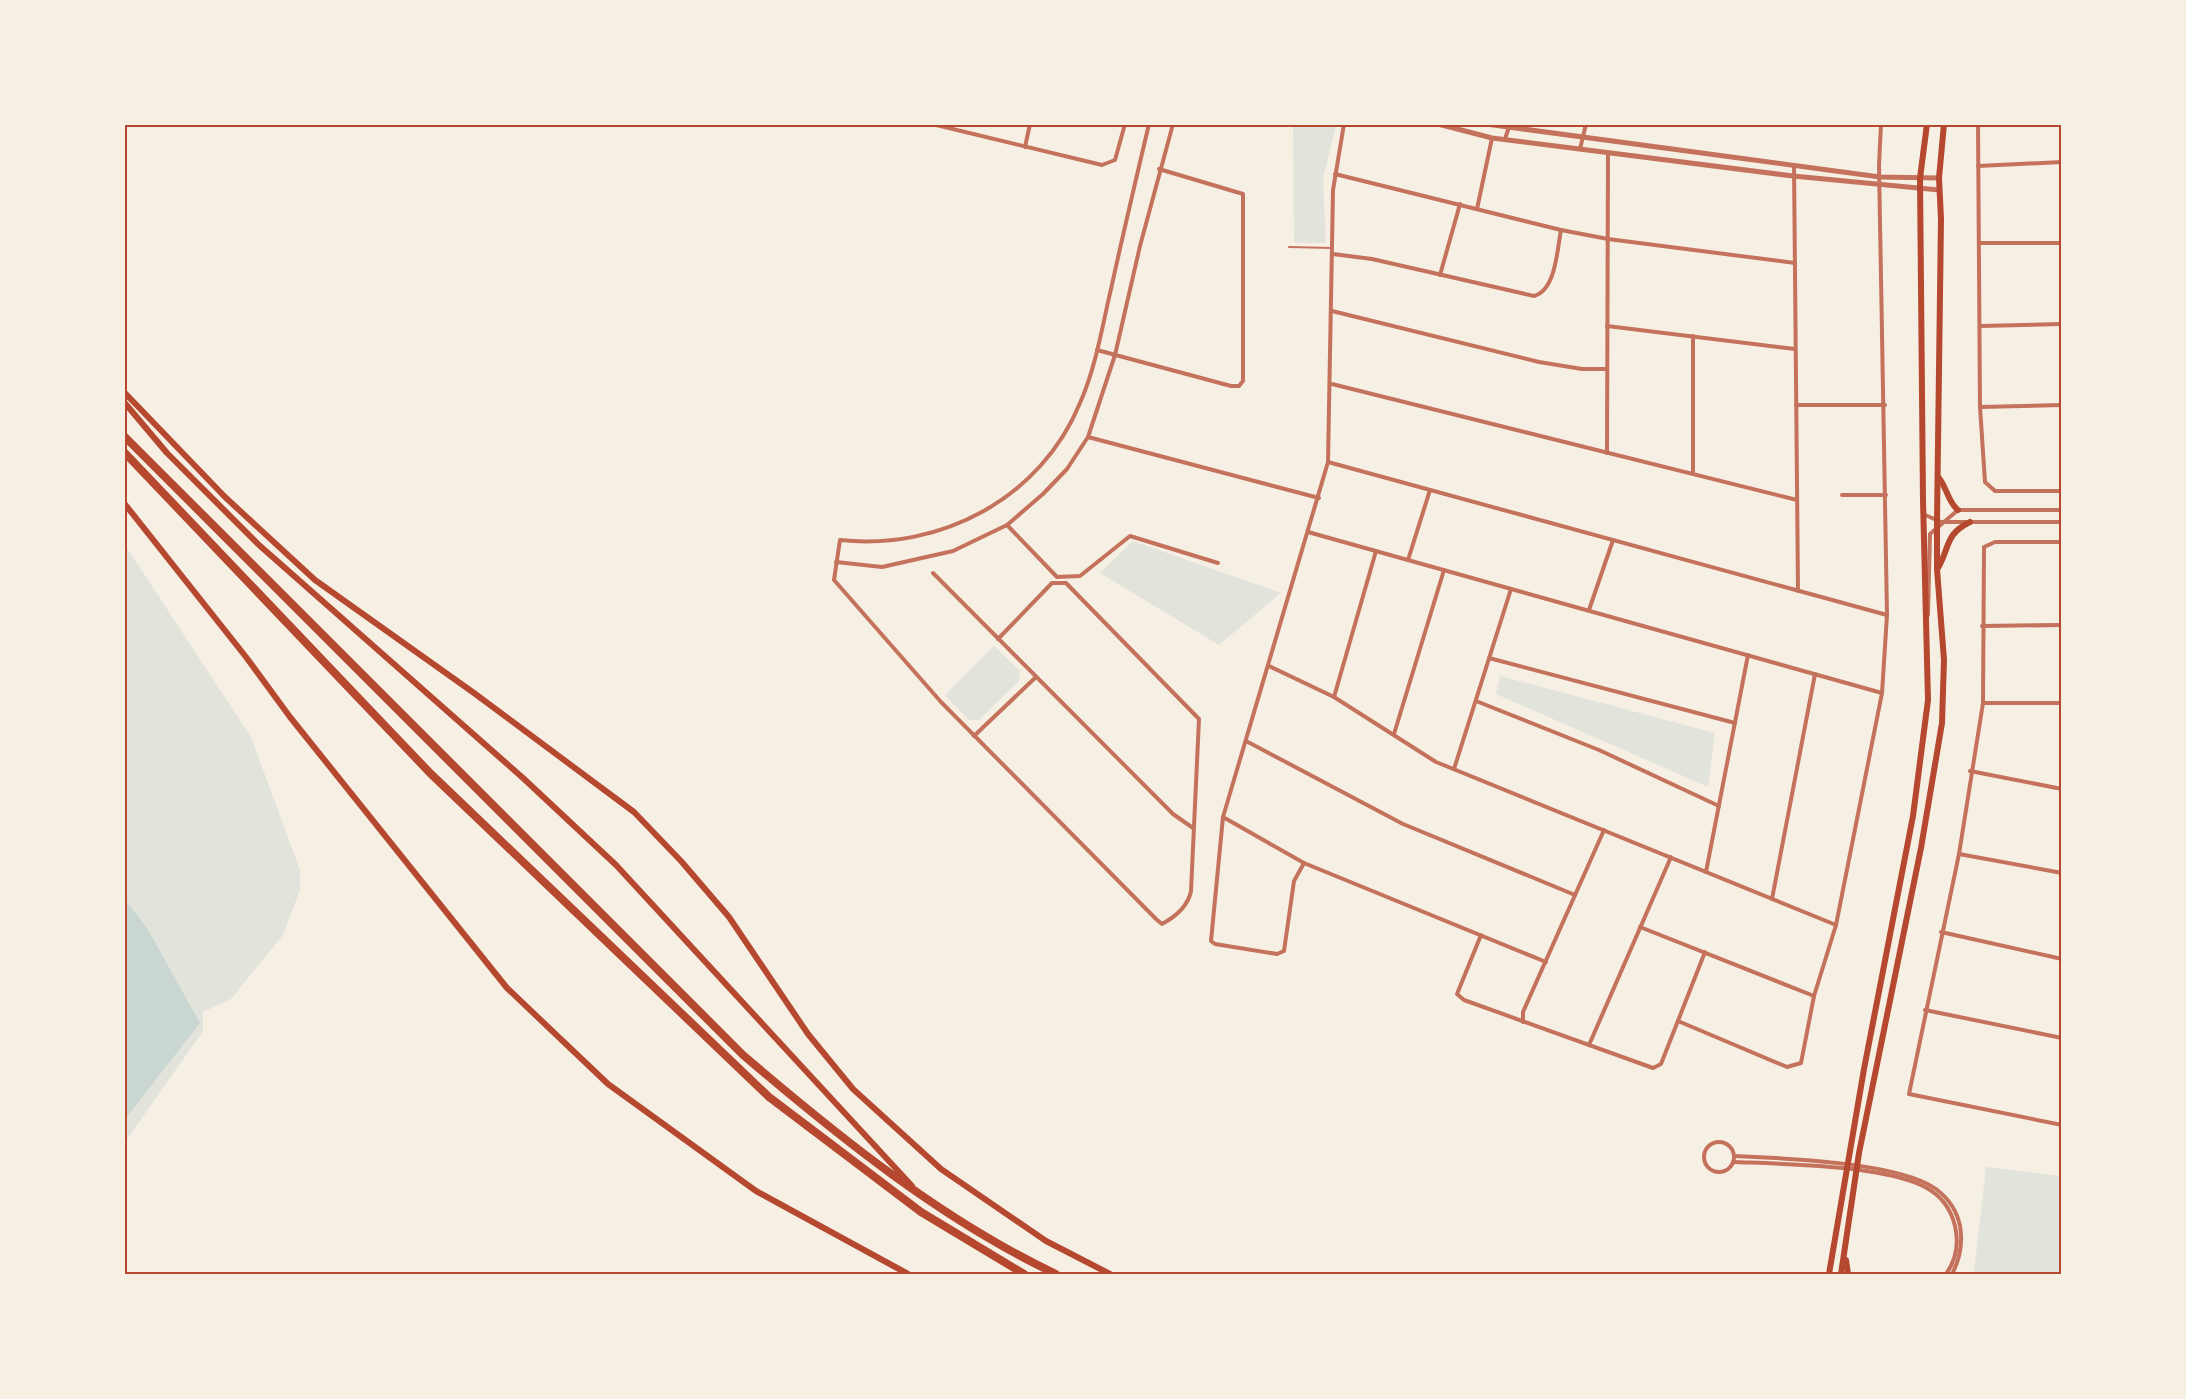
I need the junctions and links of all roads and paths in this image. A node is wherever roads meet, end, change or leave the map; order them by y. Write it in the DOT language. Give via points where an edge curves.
graph roads {
  1 [pos="932,124"];
  2 [pos="1030,124"];
  3 [pos="1125,124"];
  4 [pos="1149,124"];
  5 [pos="1173,124"];
  6 [pos="1344,124"];
  7 [pos="1438,124"];
  8 [pos="1486,124"];
  9 [pos="1586,124"];
  10 [pos="1881,124"];
  11 [pos="1928,124"];
  12 [pos="1944,124"];
  13 [pos="1978,124"];
  14 [pos="1509,126"];
  15 [pos="1492,138"];
  16 [pos="1583,138"];
  17 [pos="1505,139"];
  18 [pos="1024,147"];
  19 [pos="1580,148"];
  20 [pos="1608,153"];
  21 [pos="2061,162"];
  22 [pos="1794,166"];
  23 [pos="1977,166"];
  24 [pos="1159,169"];
  25 [pos="1335,174"];
  26 [pos="1793,176"];
  27 [pos="1880,177"];
  28 [pos="1920,178"];
  29 [pos="1939,178"];
  30 [pos="1880,186"];
  31 [pos="1920,189"];
  32 [pos="1939,190"];
  33 [pos="1460,204"];
  34 [pos="1477,209"];
  35 [pos="1561,230"];
  36 [pos="1608,239"];
  37 [pos="1979,243"];
  38 [pos="2061,243"];
  39 [pos="1289,247"];
  40 [pos="1332,251"];
  41 [pos="1795,263"];
  42 [pos="1440,275"];
  43 [pos="1332,311"];
  44 [pos="2061,324"];
  45 [pos="1607,326"];
  46 [pos="1980,326"];
  47 [pos="1694,336"];
  48 [pos="1795,349"];
  49 [pos="1097,350"];
  50 [pos="1116,355"];
  51 [pos="1607,369"];
  52 [pos="1332,384"];
  53 [pos="124,392"];
  54 [pos="124,402"];
  55 [pos="1796,405"];
  56 [pos="1885,405"];
  57 [pos="2061,405"];
  58 [pos="1980,407"];
  59 [pos="124,436"];
  60 [pos="1088,437"];
  61 [pos="124,452"];
  62 [pos="1607,453"];
  63 [pos="1328,462"];
  64 [pos="1693,474"];
  65 [pos="1938,478"];
  66 [pos="1430,490"];
  67 [pos="2061,491"];
  68 [pos="1842,495"];
  69 [pos="1886,495"];
  70 [pos="1319,498"];
  71 [pos="1797,500"];
  72 [pos="124,503"];
  73 [pos="1958,510"];
  74 [pos="2061,510"];
  75 [pos="1923,514"];
  76 [pos="1970,522"];
  77 [pos="2061,522"];
  78 [pos="1938,523"];
  79 [pos="1007,525"];
  80 [pos="1308,532"];
  81 [pos="1613,540"];
  82 [pos="2061,542"];
  83 [pos="1376,551"];
  84 [pos="1408,560"];
  85 [pos="836,562"];
  86 [pos="1218,563"];
  87 [pos="1937,569"];
  88 [pos="1444,570"];
  89 [pos="933,573"];
  90 [pos="1511,588"];
  91 [pos="1798,591"];
  92 [pos="1589,611"];
  93 [pos="1887,615"];
  94 [pos="2061,625"];
  95 [pos="1982,626"];
  96 [pos="1927,637"];
  97 [pos="998,639"];
  98 [pos="1748,655"];
  99 [pos="1489,657"];
  100 [pos="1269,666"];
  101 [pos="1815,674"];
  102 [pos="1036,677"];
  103 [pos="1882,693"];
  104 [pos="1334,697"];
  105 [pos="1476,700"];
  106 [pos="1983,703"];
  107 [pos="2061,704"];
  108 [pos="1735,723"];
  109 [pos="1394,734"];
  110 [pos="974,736"];
  111 [pos="1246,741"];
  112 [pos="1454,769"];
  113 [pos="1970,771"];
  114 [pos="2061,789"];
  115 [pos="1719,806"];
  116 [pos="1223,817"];
  117 [pos="1193,828"];
  118 [pos="1604,830"];
  119 [pos="1959,854"];
  120 [pos="1671,857"];
  121 [pos="1304,863"];
  122 [pos="1706,872"];
  123 [pos="2061,873"];
  124 [pos="1575,895"];
  125 [pos="1772,898"];
  126 [pos="1836,925"];
  127 [pos="1641,927"];
  128 [pos="1941,932"];
  129 [pos="1481,935"];
  130 [pos="1705,952"];
  131 [pos="2061,959"];
  132 [pos="1546,962"];
  133 [pos="1814,996"];
  134 [pos="1925,1010"];
  135 [pos="1678,1021"];
  136 [pos="1523,1022"];
  137 [pos="2061,1038"];
  138 [pos="1589,1045"];
  139 [pos="2061,1125"];
  140 [pos="1734,1156"];
  141 [pos="1733,1162"];
  142 [pos="920,1194"];
  143 [pos="1845,1254"];
  144 [pos="1832,1257"];
  145 [pos="908,1275"];
  146 [pos="1024,1275"];
  147 [pos="1056,1275"];
  148 [pos="1110,1275"];
  149 [pos="1824,1275"];
  150 [pos="1829,1275"];
  151 [pos="1841,1275"];
  152 [pos="1848,1275"];
  153 [pos="1946,1275"];
  154 [pos="1952,1275"];
  1 -- 18 [label="street"];
  2 -- 18 [label="street"];
  3 -- 18 [label="street" via="1112,164 1095,164"];
  4 -- 49 [label="street"];
  5 -- 24 [label="street"];
  6 -- 25 [label="street"];
  7 -- 15 [label="street"];
  8 -- 14 [label="street"];
  9 -- 16 [label="street"];
  10 -- 27 [label="street"];
  11 -- 28 [label="main road"];
  12 -- 29 [label="main road"];
  13 -- 23 [label="street"];
  14 -- 16 [label="street"];
  14 -- 17 [label="street"];
  15 -- 17 [label="street"];
  15 -- 34 [label="street"];
  16 -- 19 [label="street"];
  16 -- 22 [label="street"];
  17 -- 19 [label="street"];
  19 -- 20 [label="street"];
  20 -- 26 [label="street"];
  20 -- 36 [label="street"];
  21 -- 23 [label="street"];
  22 -- 26 [label="street"];
  22 -- 27 [label="street"];
  23 -- 37 [label="street"];
  24 -- 50 [label="street"];
  24 -- 50 [label="street" via="1238,190 1245,198 1243,381 1239,386 1231,386"];
  25 -- 33 [label="street"];
  25 -- 40 [label="street"];
  26 -- 30 [label="street"];
  26 -- 41 [label="street"];
  27 -- 28 [label="street"];
  27 -- 30 [label="street"];
  28 -- 29 [label="street"];
  28 -- 31 [label="main road"];
  29 -- 32 [label="main road"];
  30 -- 31 [label="street"];
  30 -- 56 [label="street"];
  31 -- 32 [label="street"];
  31 -- 75 [label="main road"];
  32 -- 65 [label="main road"];
  33 -- 34 [label="street"];
  33 -- 42 [label="street"];
  34 -- 35 [label="street"];
  35 -- 36 [label="street"];
  35 -- 42 [label="street" via="1550,280 1539,295 1520,295"];
  36 -- 41 [label="street"];
  36 -- 45 [label="street"];
  37 -- 38 [label="street"];
  37 -- 46 [label="street"];
  39 -- 40 [label="lane"];
  40 -- 42 [label="street"];
  40 -- 43 [label="street"];
  41 -- 48 [label="street"];
  43 -- 51 [label="street" via="1539,362"];
  43 -- 52 [label="street"];
  44 -- 46 [label="street"];
  45 -- 47 [label="street"];
  45 -- 51 [label="street"];
  46 -- 58 [label="street"];
  47 -- 48 [label="street"];
  47 -- 64 [label="street"];
  48 -- 55 [label="street"];
  49 -- 50 [label="street"];
  49 -- 85 [label="street" via="1080,403 1062,438 1045,463 1017,489 984,513 942,531 878,542 840,540"];
  50 -- 60 [label="street"];
  51 -- 62 [label="street"];
  52 -- 62 [label="street"];
  52 -- 63 [label="street"];
  53 -- 148 [label="main road" via="225,497 315,580 634,812 729,917 808,1034 853,1089 941,1169 1046,1241"];
  54 -- 142 [label="main road" via="167,453 259,545 523,778 616,866"];
  55 -- 56 [label="street"];
  55 -- 71 [label="street"];
  56 -- 69 [label="street"];
  57 -- 58 [label="street"];
  58 -- 67 [label="street" via="1988,488"];
  59 -- 142 [label="highway" via="743,1055 809,1111"];
  60 -- 70 [label="street"];
  60 -- 79 [label="street" via="1054,483"];
  61 -- 146 [label="highway" via="429,773 769,1097 921,1212"];
  62 -- 64 [label="street"];
  63 -- 66 [label="street"];
  63 -- 70 [label="street"];
  64 -- 71 [label="street"];
  65 -- 73 [label="main road"];
  65 -- 78 [label="main road"];
  66 -- 81 [label="street"];
  66 -- 84 [label="street"];
  68 -- 69 [label="street"];
  69 -- 93 [label="street"];
  70 -- 80 [label="street"];
  71 -- 91 [label="street"];
  72 -- 145 [label="main road" via="507,988 608,1084 756,1191"];
  73 -- 74 [label="street"];
  73 -- 78 [label="street"];
  75 -- 78 [label="street"];
  75 -- 96 [label="main road"];
  76 -- 77 [label="street"];
  76 -- 78 [label="street"];
  76 -- 87 [label="main road" via="1949,538"];
  78 -- 87 [label="main road"];
  78 -- 96 [label="street" via="1930,534"];
  79 -- 85 [label="street" via="953,551 904,564 882,567"];
  79 -- 86 [label="street" via="1057,577 1080,576 1130,536"];
  80 -- 83 [label="street"];
  80 -- 100 [label="street"];
  81 -- 91 [label="street"];
  81 -- 92 [label="street"];
  82 -- 95 [label="street" via="1995,542 1984,547"];
  83 -- 84 [label="street"];
  83 -- 104 [label="street"];
  84 -- 88 [label="street"];
  85 -- 110 [label="street" via="835,583"];
  87 -- 143 [label="main road" via="1944,660 1942,723 1921,848 1859,1153"];
  88 -- 90 [label="street"];
  88 -- 109 [label="street"];
  89 -- 97 [label="street"];
  90 -- 92 [label="street"];
  90 -- 99 [label="street"];
  91 -- 93 [label="street"];
  92 -- 98 [label="street"];
  93 -- 103 [label="street"];
  94 -- 95 [label="street"];
  95 -- 106 [label="street"];
  96 -- 144 [label="main road" via="1928,700 1913,816"];
  97 -- 102 [label="street"];
  97 -- 117 [label="street" via="1052,583 1066,583 1075,590 1199,719"];
  98 -- 101 [label="street"];
  98 -- 108 [label="street"];
  99 -- 105 [label="street"];
  99 -- 108 [label="street"];
  100 -- 104 [label="street"];
  100 -- 111 [label="street"];
  101 -- 103 [label="street"];
  101 -- 125 [label="street"];
  102 -- 110 [label="street"];
  102 -- 117 [label="street" via="1173,814"];
  103 -- 126 [label="street"];
  104 -- 109 [label="street"];
  105 -- 112 [label="street"];
  105 -- 115 [label="street" via="1599,750"];
  106 -- 107 [label="street"];
  106 -- 113 [label="street"];
  108 -- 115 [label="street"];
  109 -- 112 [label="street" via="1436,762"];
  110 -- 117 [label="street" via="1162,924 1190,897"];
  111 -- 116 [label="street"];
  111 -- 124 [label="street" via="1403,824"];
  112 -- 118 [label="street"];
  113 -- 114 [label="street"];
  113 -- 119 [label="street"];
  115 -- 122 [label="street"];
  116 -- 121 [label="street"];
  116 -- 121 [label="street" via="1210,938 1213,943 1277,954 1284,951 1294,881"];
  118 -- 120 [label="street"];
  118 -- 124 [label="street"];
  119 -- 123 [label="street"];
  119 -- 128 [label="street"];
  120 -- 122 [label="street"];
  120 -- 127 [label="street"];
  121 -- 129 [label="street"];
  122 -- 125 [label="street"];
  124 -- 132 [label="street"];
  125 -- 126 [label="street"];
  126 -- 133 [label="street"];
  127 -- 130 [label="street"];
  127 -- 138 [label="street"];
  128 -- 131 [label="street"];
  128 -- 134 [label="street"];
  129 -- 132 [label="street"];
  129 -- 136 [label="street" via="1457,994 1472,1004"];
  130 -- 133 [label="street"];
  130 -- 135 [label="street"];
  132 -- 136 [label="street" via="1523,1012"];
  133 -- 135 [label="street" via="1801,1063 1787,1067"];
  134 -- 137 [label="street"];
  134 -- 139 [label="street" via="1909,1094"];
  135 -- 138 [label="street" via="1661,1064 1653,1068"];
  136 -- 138 [label="street"];
  140 -- 141 [label="street"];
  140 -- 141 [label="street" via="1731,1148 1720,1142 1712,1144 1705,1155 1706,1164 1714,1170 1723,1171"];
  140 -- 154 [label="street" via="1862,1168 1909,1176 1935,1188 1956,1214 1961,1239"];
  141 -- 153 [label="street" via="1880,1174 1924,1187 1936,1194 1954,1224 1957,1247"];
  142 -- 147 [label="highway"];
  143 -- 151 [label="main road"];
  143 -- 152 [label="main road"];
  144 -- 149 [label="main road"];
  144 -- 150 [label="main road"];
}
